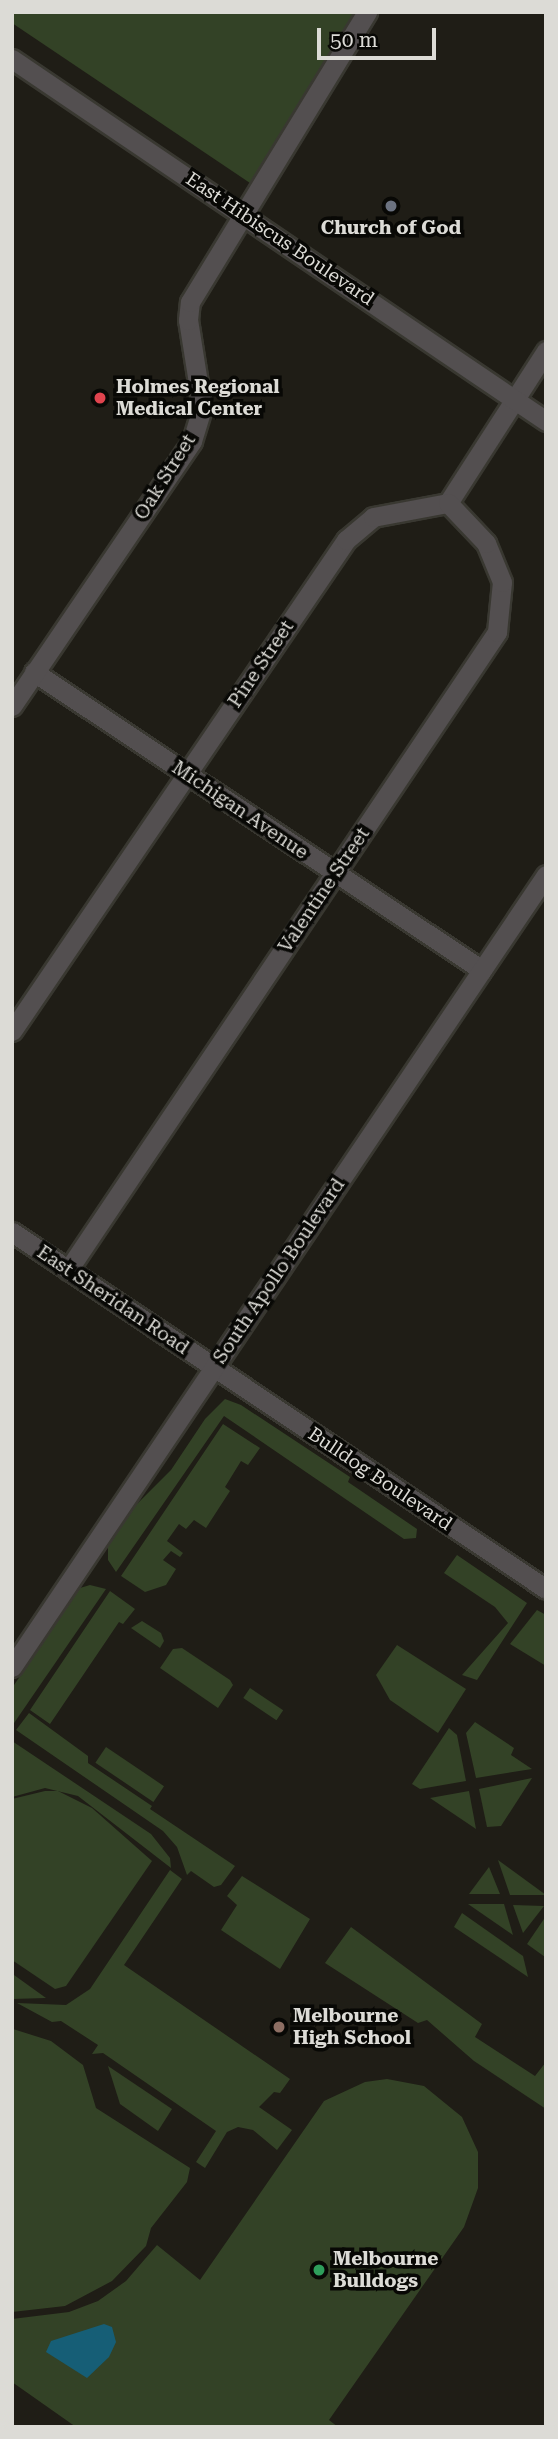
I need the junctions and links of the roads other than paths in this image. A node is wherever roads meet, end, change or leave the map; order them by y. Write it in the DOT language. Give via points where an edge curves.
graph roads {
  1 [pos="367,12"];
  2 [pos="12,59"];
  3 [pos="241,213"];
  4 [pos="546,351"];
  5 [pos="515,400"];
  6 [pos="546,421"];
  7 [pos="448,503"];
  8 [pos="34,673"];
  9 [pos="12,706"];
  10 [pos="186,774"];
  11 [pos="335,873"];
  12 [pos="546,875"];
  13 [pos="482,970"];
  14 [pos="12,1031"];
  15 [pos="12,1232"];
  16 [pos="68,1269"];
  17 [pos="214,1368"];
  18 [pos="546,1589"];
  19 [pos="12,1667"];
  1 -- 3 [label="street, Oak Street"];
  2 -- 3 [label="street, East Hibiscus Boulevard"];
  3 -- 5 [label="street, East Hibiscus Boulevard"];
  3 -- 8 [label="street, Oak Street" via="190,302 188,320 202,408 192,441"];
  4 -- 5 [label="street"];
  5 -- 6 [label="street, East Hibiscus Boulevard"];
  5 -- 7 [label="street"];
  7 -- 10 [label="street, Pine Street" via="373,517 346,540"];
  7 -- 11 [label="street, Valentine Street" via="486,543 502,582 497,632"];
  8 -- 9 [label="street, Oak Street"];
  8 -- 10 [label="street, Michigan Avenue"];
  10 -- 11 [label="street, Michigan Avenue"];
  10 -- 14 [label="street, Pine Street"];
  11 -- 13 [label="street, Michigan Avenue"];
  11 -- 16 [label="street, Valentine Street"];
  12 -- 13 [label="street, South Apollo Boulevard"];
  13 -- 17 [label="street, South Apollo Boulevard"];
  15 -- 16 [label="street, East Sheridan Road"];
  16 -- 17 [label="street, East Sheridan Road"];
  17 -- 18 [label="street, Bulldog Boulevard"];
  17 -- 19 [label="street, South Apollo Boulevard"];
}
